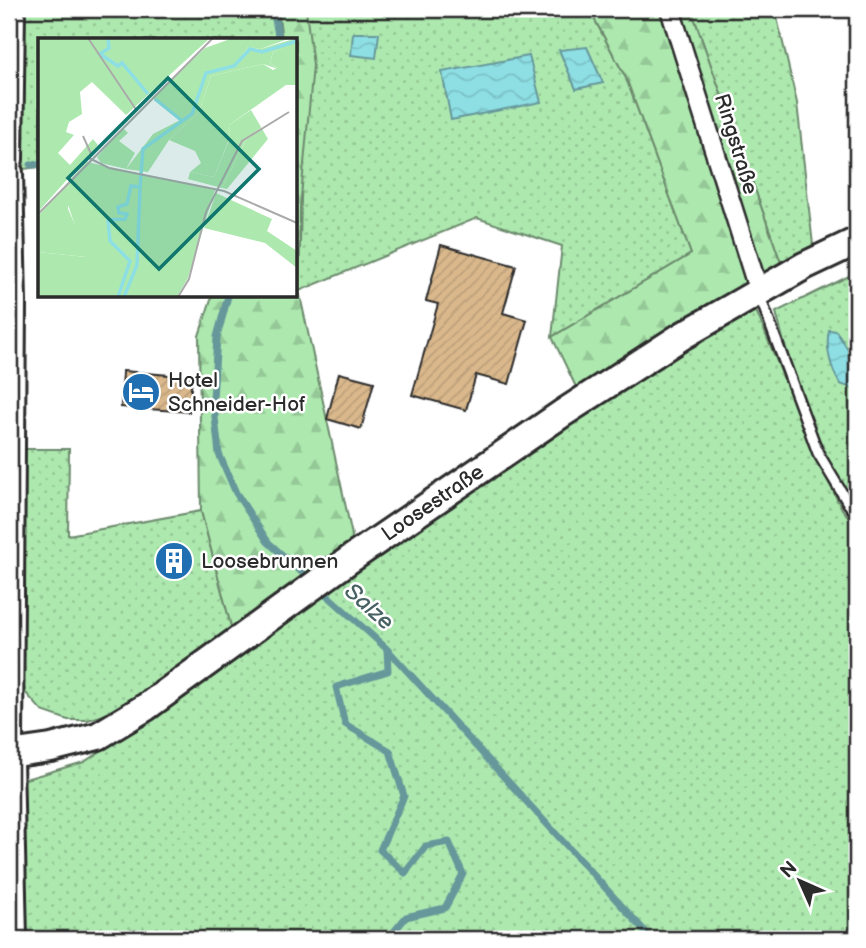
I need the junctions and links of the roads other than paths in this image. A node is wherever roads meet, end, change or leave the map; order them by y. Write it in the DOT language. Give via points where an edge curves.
graph roads {
  1 [pos="11,9"];
  2 [pos="670,9"];
  3 [pos="9,159"];
  4 [pos="9,173"];
  5 [pos="857,242"];
  6 [pos="759,292"];
  7 [pos="10,301"];
  8 [pos="857,514"];
  9 [pos="9,730"];
  10 [pos="9,742"];
  11 [pos="9,754"];
  12 [pos="9,760"];
  13 [pos="13,939"];
  1 -- 3 [label="street"];
  2 -- 6 [label="street, Ringstraße"];
  4 -- 7 [label="street"];
  5 -- 6 [label="street, Loosestraße"];
  6 -- 8 [label="lane" via="818,453"];
  6 -- 11 [label="street, Loosestraße" via="563,413 146,707 97,736"];
  7 -- 9 [label="street"];
  9 -- 10 [label="street"];
  12 -- 13 [label="street"];
}
